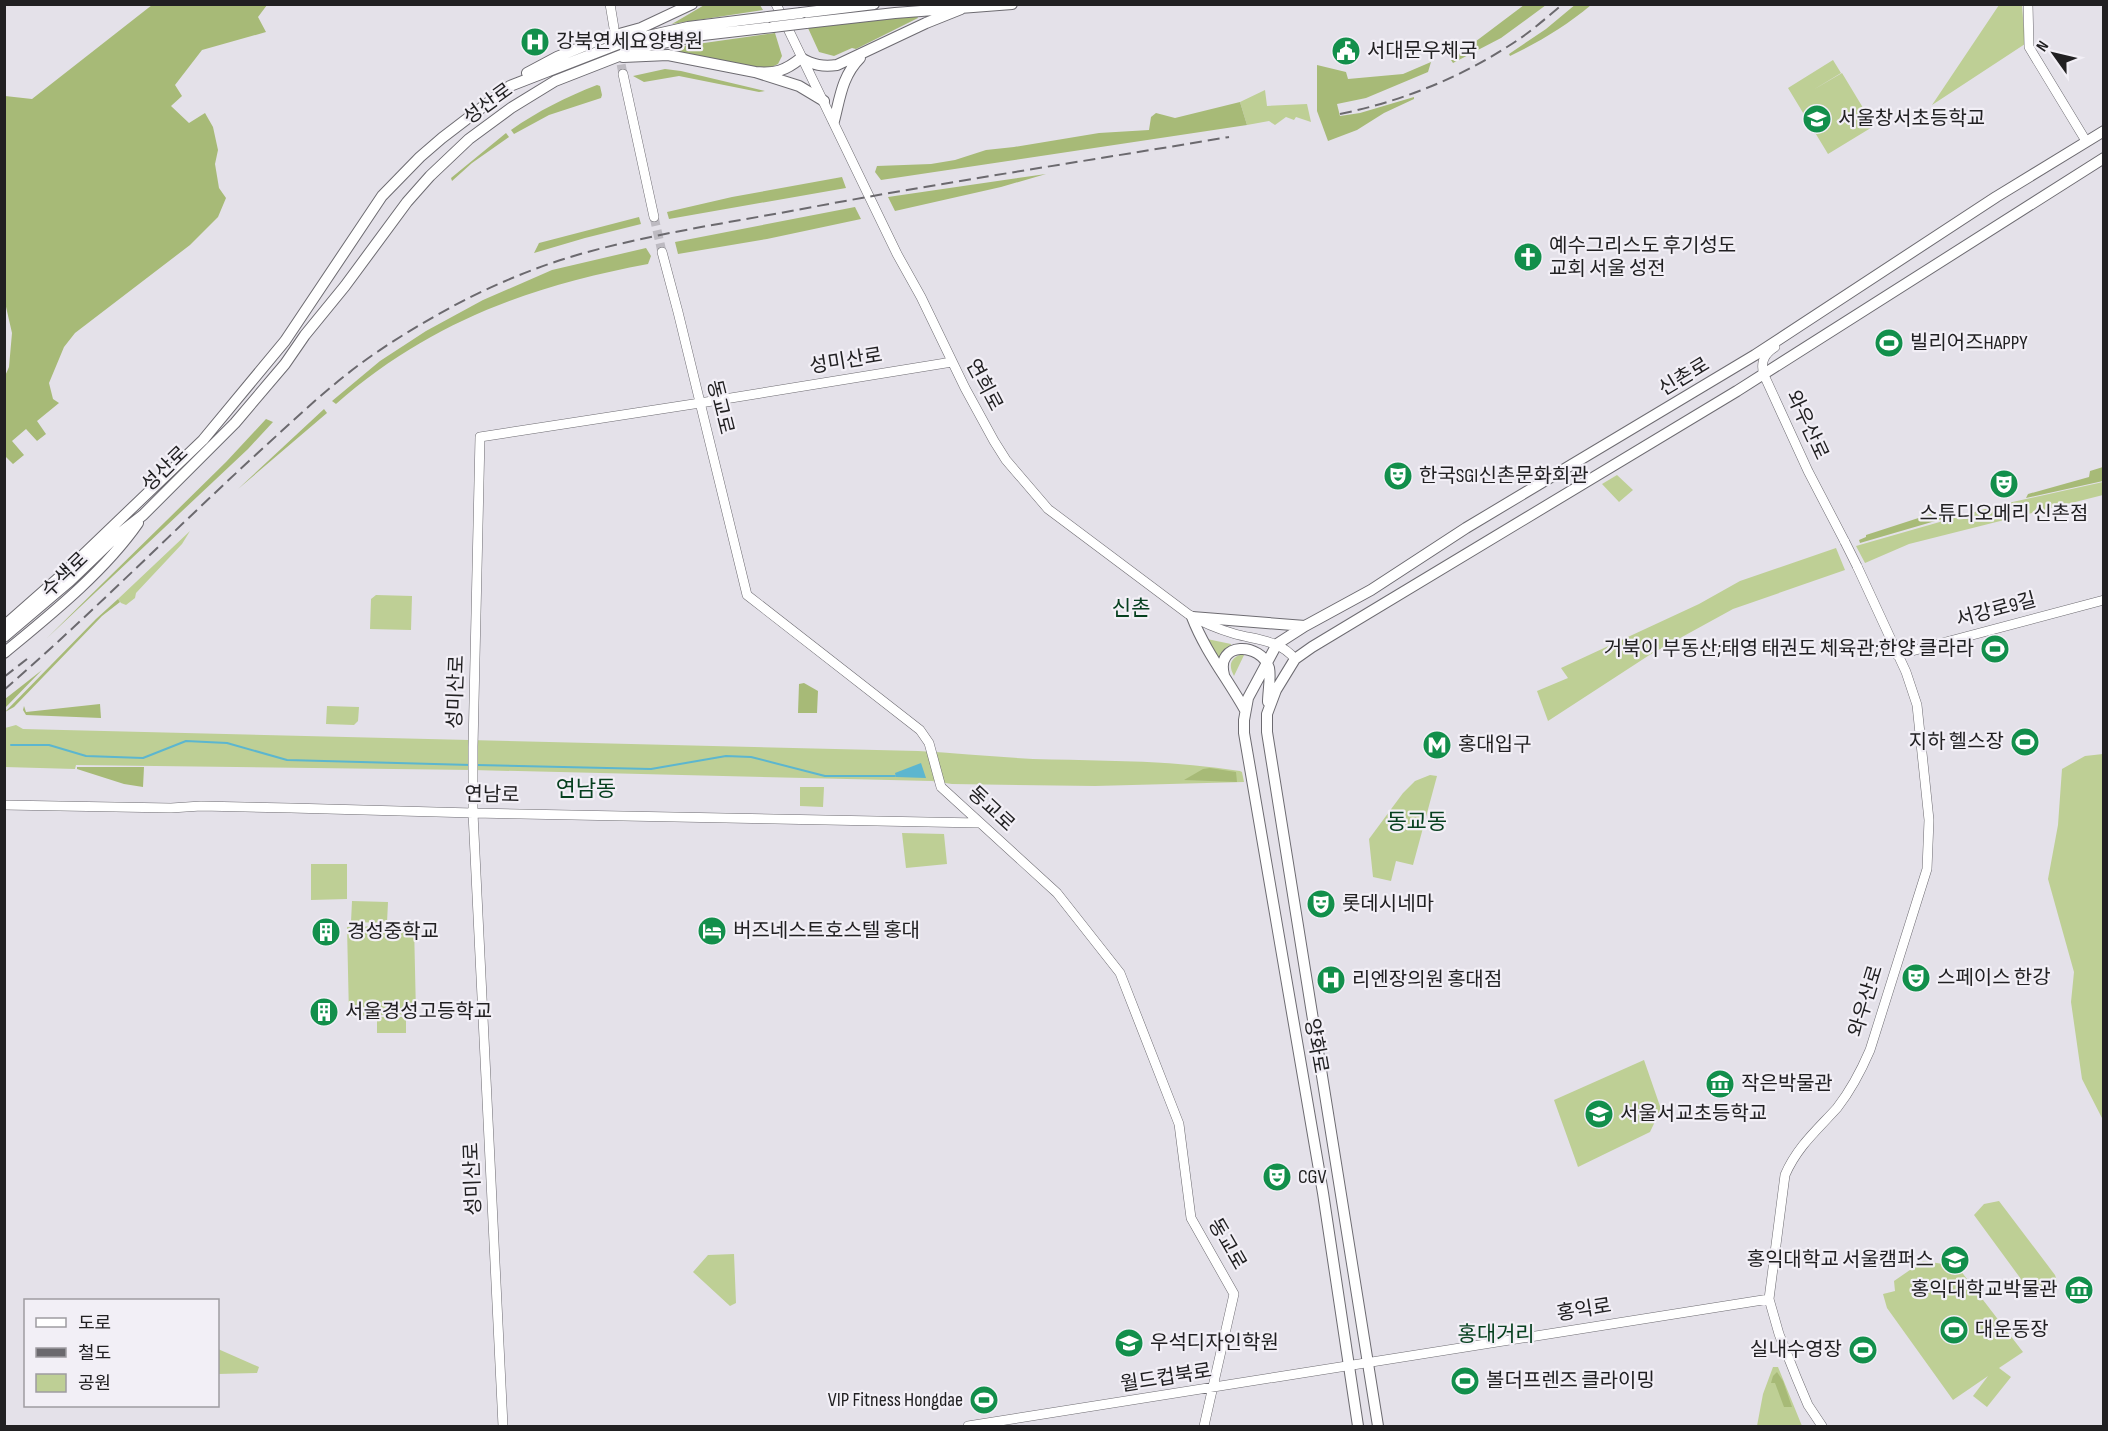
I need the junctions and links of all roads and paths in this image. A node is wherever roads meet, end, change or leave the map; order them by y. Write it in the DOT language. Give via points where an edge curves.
graph roads {
  1 [pos="610,4"];
  2 [pos="692,4"];
  3 [pos="776,4"];
  4 [pos="874,4"];
  5 [pos="1012,4"];
  6 [pos="2028,4"];
  7 [pos="961,9"];
  8 [pos="804,18"];
  9 [pos="770,22"];
  10 [pos="614,28"];
  11 [pos="869,50"];
  12 [pos="614,57"];
  13 [pos="801,58"];
  14 [pos="755,72"];
  15 [pos="623,74"];
  16 [pos="510,86"];
  17 [pos="824,101"];
  18 [pos="834,121"];
  19 [pos="2103,131"];
  20 [pos="2086,141"];
  21 [pos="2103,158"];
  22 [pos="654,217"];
  23 [pos="662,252"];
  24 [pos="1793,330"];
  25 [pos="952,362"];
  26 [pos="1764,375"];
  27 [pos="700,404"];
  28 [pos="144,497"];
  29 [pos="143,515"];
  30 [pos="2103,600"];
  31 [pos="1192,617"];
  32 [pos="4,619"];
  33 [pos="4,626"];
  34 [pos="1305,626"];
  35 [pos="4,637"];
  36 [pos="1277,644"];
  37 [pos="4,653"];
  38 [pos="1897,654"];
  39 [pos="1295,659"];
  40 [pos="1266,663"];
  41 [pos="1224,675"];
  42 [pos="1245,710"];
  43 [pos="1267,714"];
  44 [pos="4,805"];
  45 [pos="473,813"];
  46 [pos="979,823"];
  47 [pos="1769,1299"];
  48 [pos="1368,1363"];
  49 [pos="1349,1366"];
  50 [pos="1213,1389"];
  51 [pos="503,1426"];
  52 [pos="968,1426"];
  53 [pos="1204,1426"];
  54 [pos="1358,1426"];
  55 [pos="1378,1426"];
  56 [pos="1821,1426"];
  1 -- 10 [label="street"];
  2 -- 16 [label="main road" via="641,28 557,57"];
  3 -- 13 [label="street, 연희로"];
  4 -- 8 [label="main road, 성산로"];
  5 -- 7 [label="main road, 성산로"];
  6 -- 20 [label="street" via="2029,47"];
  7 -- 8 [label="main road, 성산로"];
  7 -- 11 [label="main road"];
  8 -- 9 [label="main road, 성산로, bridge"];
  9 -- 12 [label="main road, 성산로" via="642,46"];
  9 -- 16 [label="main road, 성산로" via="688,27 626,41"];
  11 -- 13 [label="main road" via="829,66"];
  11 -- 18 [label="main road" via="848,73"];
  12 -- 14 [label="main road" via="669,54"];
  12 -- 29 [label="main road, 성산로" via="555,81 511,108 469,139 430,176 261,393"];
  13 -- 14 [label="main road" via="783,71"];
  13 -- 17 [label="street, 연희로"];
  14 -- 17 [label="main road" via="799,86"];
  15 -- 22 [label="street"];
  16 -- 28 [label="main road, 성산로" via="442,138 388,189 278,349 203,440"];
  17 -- 18 [label="street, 연희로"];
  18 -- 25 [label="street, 연희로"];
  19 -- 20 [label="main road, 신촌로"];
  20 -- 24 [label="main road, 신촌로"];
  21 -- 26 [label="main road, 신촌로"];
  23 -- 27 [label="street, 동교로"];
  24 -- 26 [label="street, 와우산로" via="1790,337 1766,354 1762,364"];
  24 -- 34 [label="main road, 신촌로" via="1371,590"];
  25 -- 27 [label="street, 성미산로"];
  25 -- 31 [label="street, 연희로" via="994,441 1037,498"];
  26 -- 38 [label="street, 와우산로, bridge"];
  26 -- 39 [label="main road, 신촌로"];
  27 -- 45 [label="street, 성미산로" via="480,436"];
  27 -- 46 [label="street, 동교로" via="747,595 920,730 929,743 941,787"];
  28 -- 32 [label="main road, 수색로"];
  28 -- 33 [label="main road"];
  29 -- 35 [label="main road"];
  29 -- 37 [label="main road, 수색로" via="126,540 82,585"];
  30 -- 38 [label="street, 서강로9길"];
  31 -- 34 [label="main road"];
  31 -- 36 [label="street, 연희로" via="1210,627"];
  31 -- 41 [label="main road"];
  34 -- 36 [label="main road, 신촌로"];
  36 -- 39 [label="street, 연희로"];
  36 -- 40 [label="main road, 양화로"];
  38 -- 47 [label="street, 와우산로" via="1917,705 1929,820 1927,869 1862,1070 1838,1107 1794,1156 1785,1175"];
  39 -- 43 [label="main road, 양화로"];
  40 -- 41 [label="main road" via="1252,651 1238,649 1224,660"];
  40 -- 42 [label="main road, 양화로"];
  40 -- 43 [label="main road"];
  41 -- 42 [label="main road"];
  42 -- 49 [label="main road, 양화로" via="1244,733"];
  43 -- 48 [label="main road, 양화로"];
  44 -- 45 [label="street, 연남로"];
  45 -- 46 [label="street, 연남로"];
  45 -- 51 [label="street, 성미산로"];
  46 -- 50 [label="street, 동교로" via="1057,893 1120,972 1179,1124 1191,1218 1234,1293"];
  47 -- 48 [label="street, 홍익로"];
  47 -- 56 [label="street, 와우산로" via="1804,1396"];
  48 -- 49 [label="street, 월드컵북로"];
  48 -- 55 [label="main road, 양화로"];
  49 -- 50 [label="street, 월드컵북로"];
  49 -- 54 [label="main road, 양화로"];
  50 -- 52 [label="street, 월드컵북로"];
  50 -- 53 [label="street, 동교로"];
}
